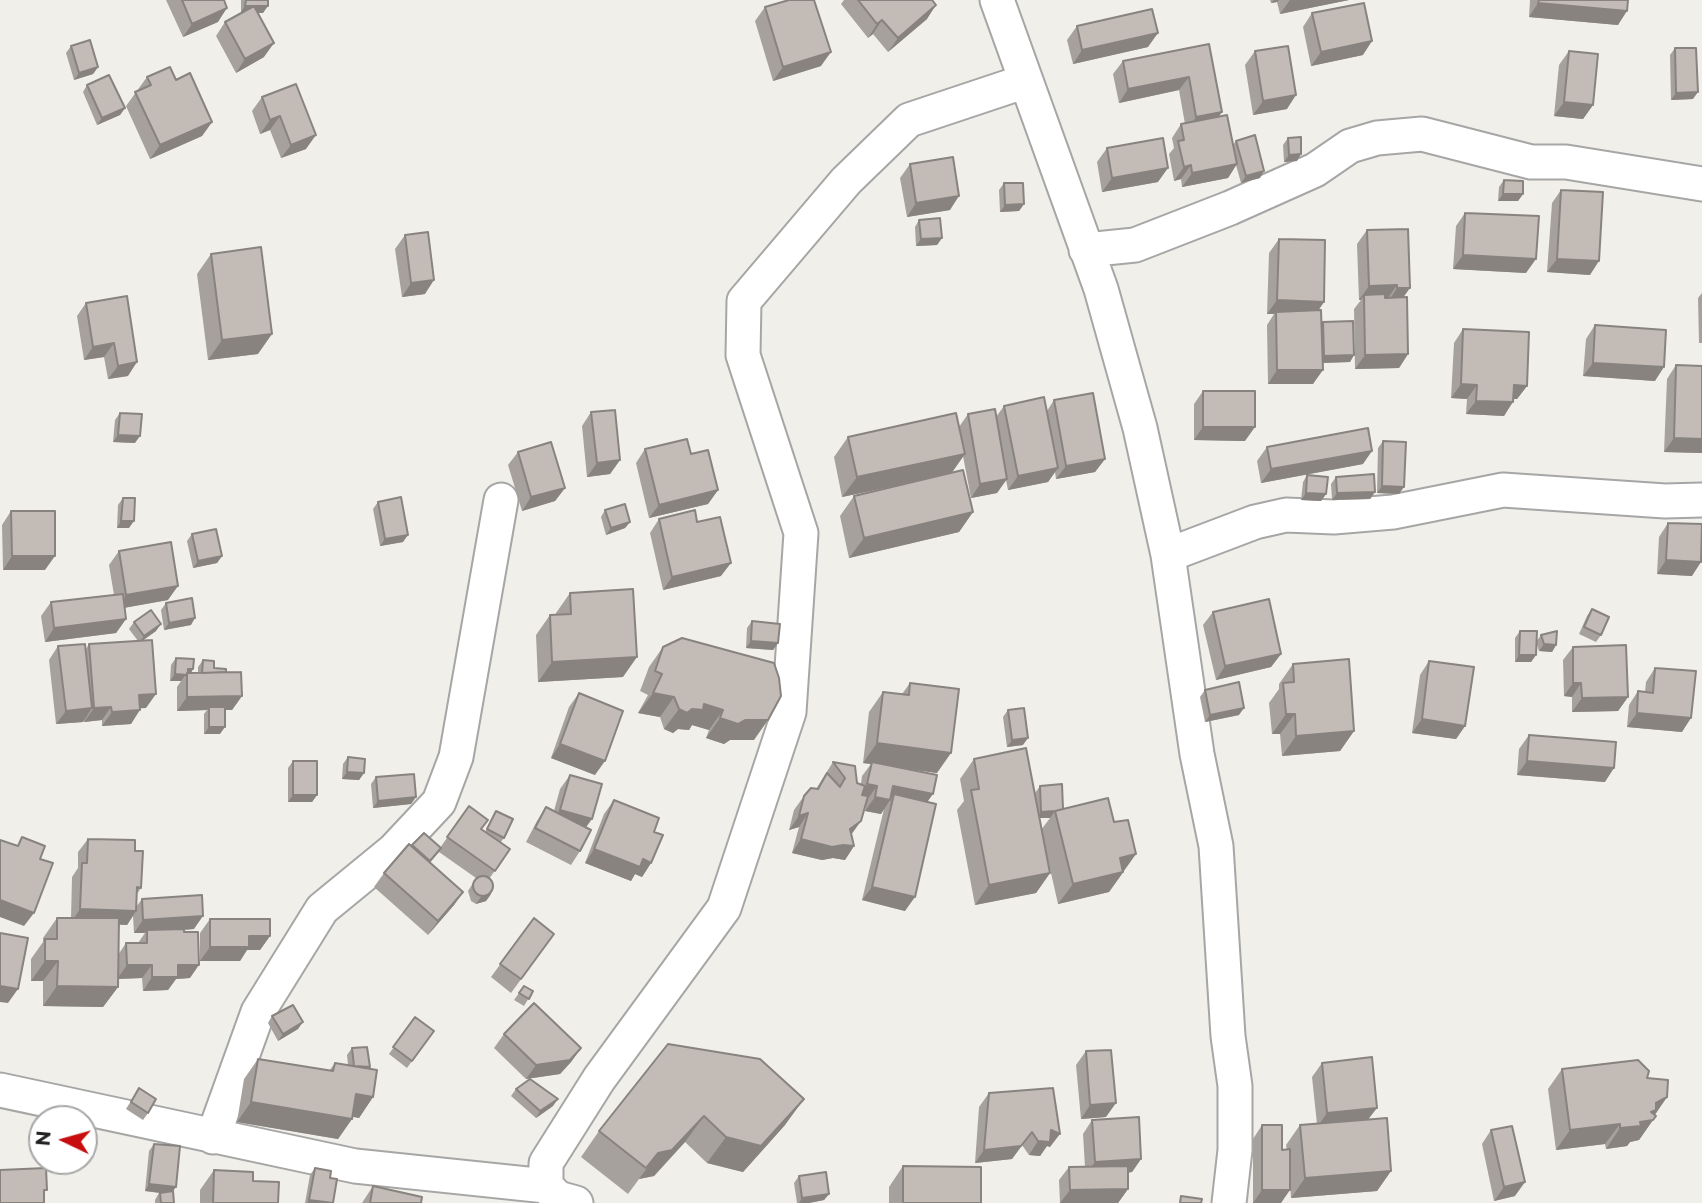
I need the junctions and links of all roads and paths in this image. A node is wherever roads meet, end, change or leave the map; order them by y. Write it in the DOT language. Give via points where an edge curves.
graph roads {
  1 [pos="997,0"];
  2 [pos="1026,81"];
  3 [pos="1702,184"];
  4 [pos="1135,245"];
  5 [pos="1086,250"];
  6 [pos="1101,289"];
  7 [pos="502,500"];
  8 [pos="1702,500"];
  9 [pos="1168,555"];
  10 [pos="0,1090"];
  11 [pos="213,1137"];
  12 [pos="545,1186"];
  13 [pos="576,1203"];
  14 [pos="1229,1203"];
  1 -- 2 [label="street"];
  2 -- 5 [label="street"];
  2 -- 12 [label="street" via="909,120 846,181 744,301 743,355 801,533 789,712 723,908 599,1079 546,1163"];
  3 -- 4 [label="street" via="1566,162 1531,162 1422,134 1377,138 1350,146 1279,187"];
  4 -- 5 [label="street"];
  4 -- 6 [label="street"];
  5 -- 6 [label="street"];
  6 -- 9 [label="street" via="1140,428"];
  7 -- 11 [label="street" via="456,757 439,802 394,850 322,909 258,1012"];
  8 -- 9 [label="street" via="1503,490 1393,512 1286,515"];
  9 -- 14 [label="street" via="1197,754 1216,846 1235,1086"];
  10 -- 11 [label="street"];
  11 -- 12 [label="street" via="355,1166"];
  12 -- 13 [label="street" via="558,1198"];
}
